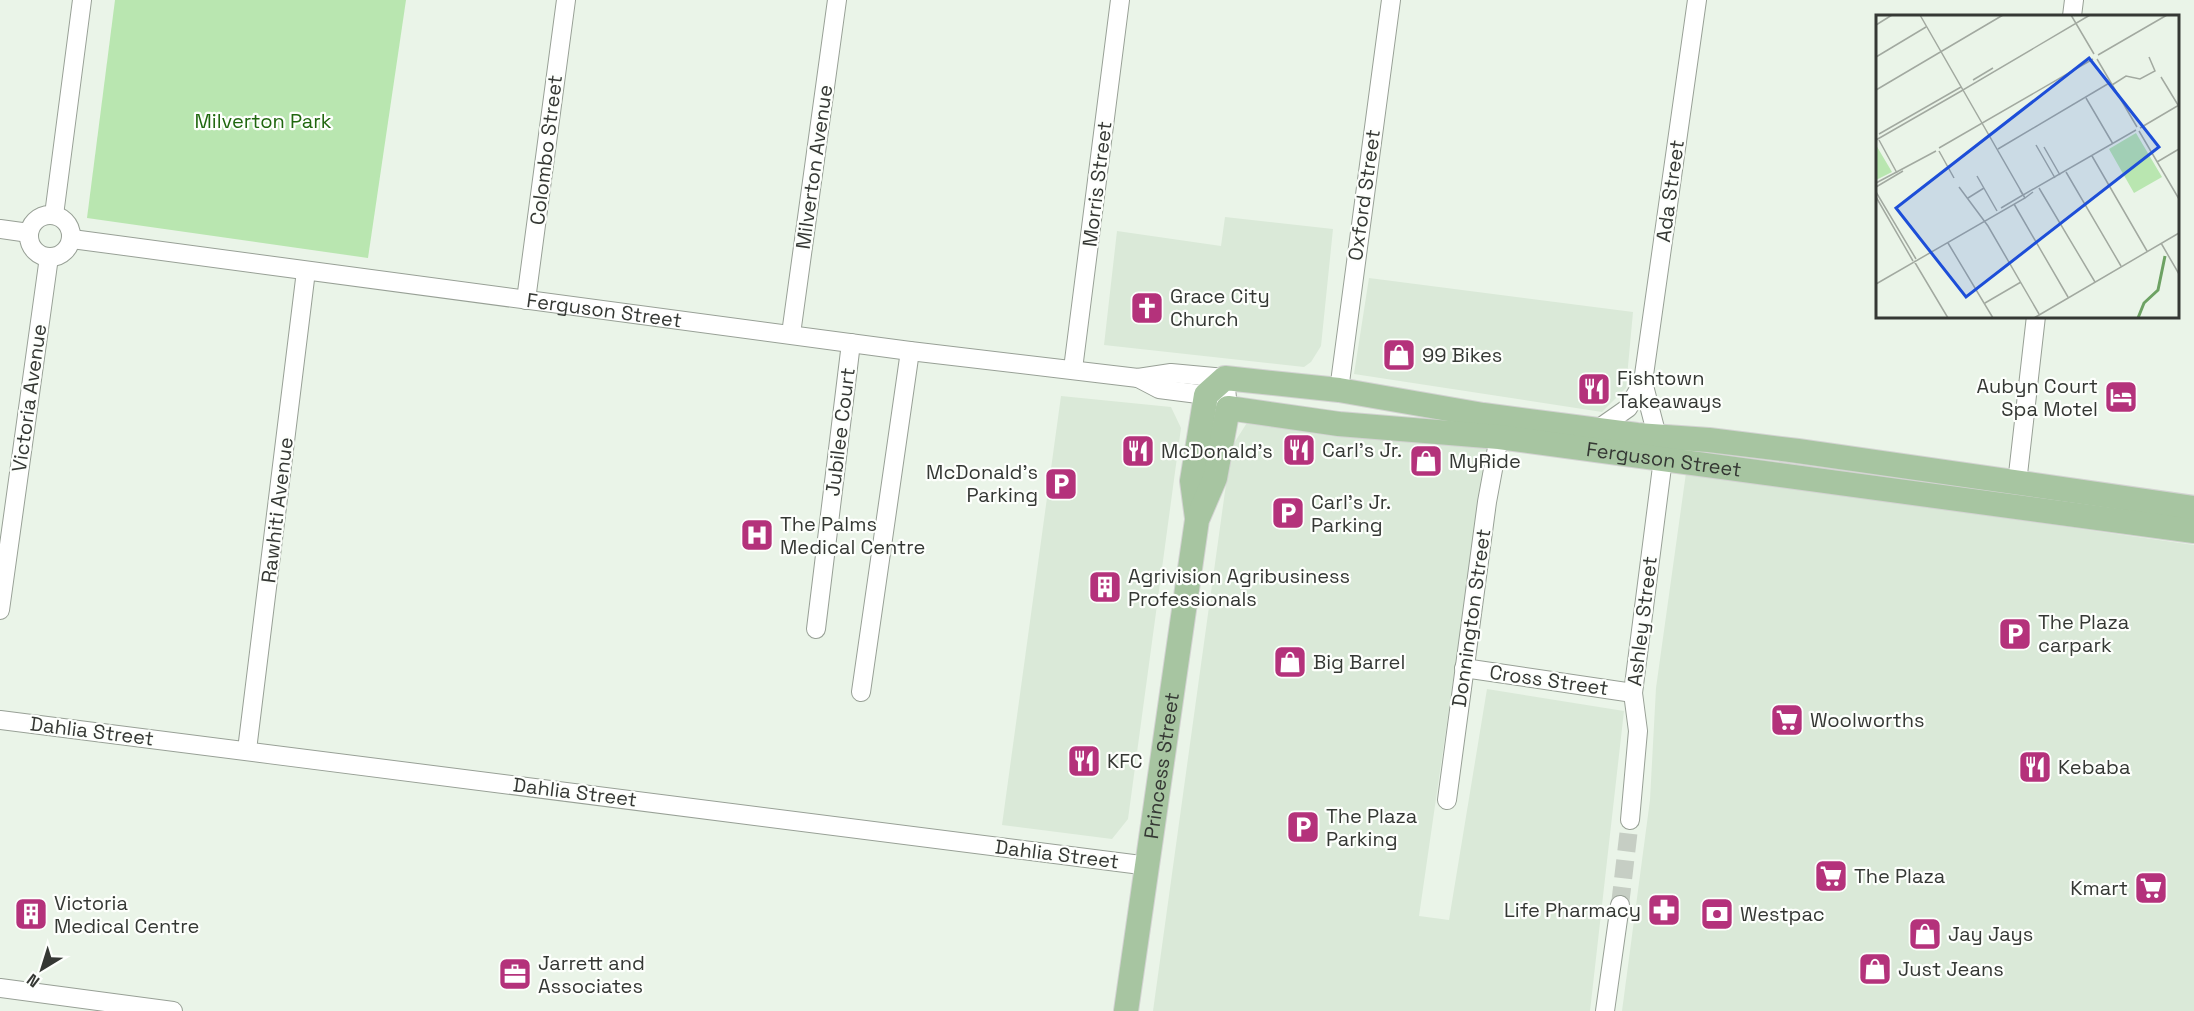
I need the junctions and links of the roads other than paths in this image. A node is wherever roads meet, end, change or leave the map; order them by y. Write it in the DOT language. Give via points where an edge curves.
graph roads {
  1 [pos="82,0"];
  2 [pos="566,0"];
  3 [pos="837,0"];
  4 [pos="1120,0"];
  5 [pos="1391,0"];
  6 [pos="1697,0"];
  7 [pos="2074,0"];
  8 [pos="2072,15"];
  9 [pos="54,215"];
  10 [pos="0,229"];
  11 [pos="29,233"];
  12 [pos="72,239"];
  13 [pos="49,257"];
  14 [pos="306,271"];
  15 [pos="526,300"];
  16 [pos="2036,318"];
  17 [pos="791,334"];
  18 [pos="851,343"];
  19 [pos="910,351"];
  20 [pos="1073,369"];
  21 [pos="1138,378"];
  22 [pos="1226,378"];
  23 [pos="1643,382"];
  24 [pos="1339,390"];
  25 [pos="1206,394"];
  26 [pos="1228,408"];
  27 [pos="1598,429"];
  28 [pos="1499,437"];
  29 [pos="1659,448"];
  30 [pos="2017,483"];
  31 [pos="2194,508"];
  32 [pos="1197,520"];
  33 [pos="2194,531"];
  34 [pos="0,610"];
  35 [pos="816,629"];
  36 [pos="1464,668"];
  37 [pos="861,692"];
  38 [pos="1633,693"];
  39 [pos="0,720"];
  40 [pos="247,750"];
  41 [pos="1447,800"];
  42 [pos="1630,820"];
  43 [pos="1149,866"];
  44 [pos="1620,905"];
  45 [pos="0,988"];
  46 [pos="173,1011"];
  47 [pos="1126,1011"];
  48 [pos="1605,1011"];
  1 -- 9 [label="street"];
  2 -- 15 [label="street, Colombo Street"];
  3 -- 17 [label="street, Milverton Avenue"];
  4 -- 20 [label="street, Morris Street"];
  5 -- 24 [label="street, Oxford Street"];
  6 -- 23 [label="street, Ada Street"];
  7 -- 8 [label="street"];
  9 -- 11 [label="street" via="40,217"];
  9 -- 12 [label="street" via="68,224"];
  10 -- 11 [label="street"];
  11 -- 13 [label="street" via="32,247"];
  12 -- 13 [label="street" via="64,253"];
  12 -- 14 [label="street, Ferguson Street"];
  13 -- 34 [label="street, Victoria Avenue"];
  14 -- 15 [label="street, Ferguson Street"];
  14 -- 40 [label="street, Rawhiti Avenue"];
  15 -- 17 [label="street, Ferguson Street"];
  16 -- 30 [label="street"];
  17 -- 18 [label="street, Ferguson Street"];
  18 -- 19 [label="street, Ferguson Street"];
  18 -- 35 [label="street, Jubilee Court"];
  19 -- 20 [label="street, Ferguson Street"];
  19 -- 37 [label="street"];
  20 -- 21 [label="street, Ferguson Street"];
  21 -- 22 [label="street, Ferguson Street" via="1171,373"];
  21 -- 25 [label="street, Ferguson Street" via="1159,389"];
  22 -- 24 [label="main road, Ferguson Street"];
  22 -- 25 [label="main road"];
  22 -- 26 [label="street, Princess Street"];
  23 -- 27 [label="street, Ada Street" via="1628,408"];
  23 -- 29 [label="street, Ada Street"];
  24 -- 27 [label="main road, Ferguson Street" via="1484,415"];
  25 -- 26 [label="street, Ferguson Street"];
  25 -- 32 [label="main road, Princess Street" via="1192,481"];
  26 -- 28 [label="main road, Ferguson Street" via="1339,424"];
  26 -- 32 [label="main road, Princess Street" via="1215,478"];
  27 -- 29 [label="main road, Ferguson Street"];
  28 -- 29 [label="main road, Ferguson Street"];
  28 -- 36 [label="street, Donnington Street"];
  29 -- 30 [label="main road, Ferguson Street" via="1720,441"];
  29 -- 33 [label="main road, Ferguson Street"];
  29 -- 38 [label="street, Ashley Street"];
  30 -- 31 [label="main road, Ferguson Street"];
  32 -- 43 [label="main road, Princess Street"];
  36 -- 38 [label="street, Cross Street"];
  36 -- 41 [label="street, Donnington Street"];
  38 -- 42 [label="street, Ashley Street" via="1638,732"];
  39 -- 40 [label="street, Dahlia Street"];
  40 -- 43 [label="street, Dahlia Street"];
  43 -- 47 [label="main road, Princess Street"];
  44 -- 48 [label="street"];
  45 -- 46 [label="street"];
}
